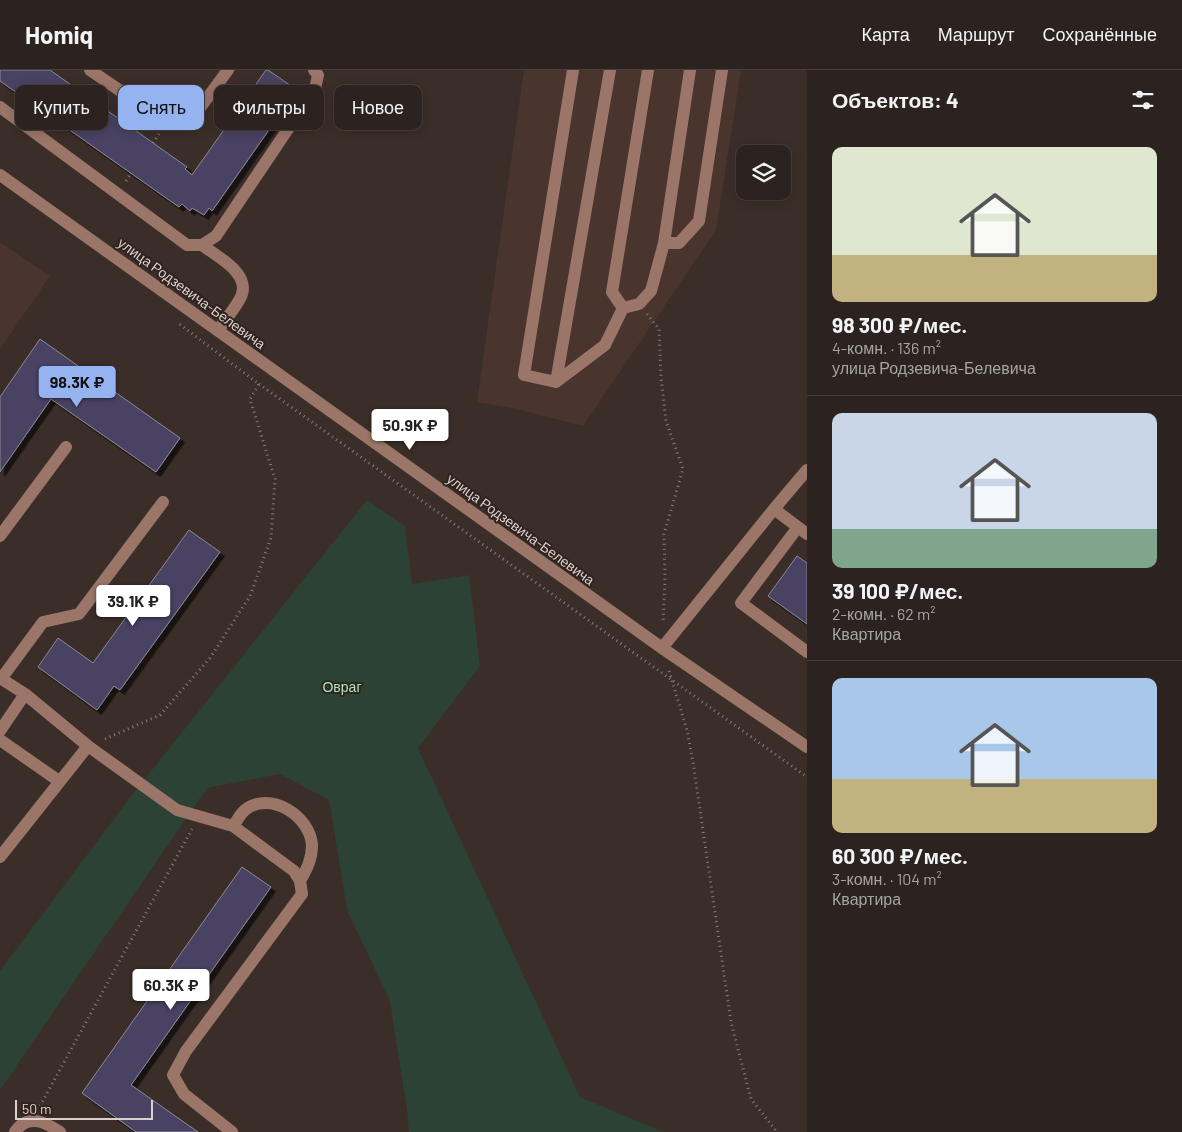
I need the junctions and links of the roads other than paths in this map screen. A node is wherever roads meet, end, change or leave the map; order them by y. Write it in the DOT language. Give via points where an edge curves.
graph roads {
  1 [pos="90,70"];
  2 [pos="228,70"];
  3 [pos="314,70"];
  4 [pos="573,70"];
  5 [pos="610,70"];
  6 [pos="648,70"];
  7 [pos="690,70"];
  8 [pos="722,70"];
  9 [pos="0,107"];
  10 [pos="0,175"];
  11 [pos="664,244"];
  12 [pos="202,245"];
  13 [pos="623,308"];
  14 [pos="218,330"];
  15 [pos="556,382"];
  16 [pos="66,447"];
  17 [pos="807,470"];
  18 [pos="163,502"];
  19 [pos="774,509"];
  20 [pos="802,531"];
  21 [pos="0,536"];
  22 [pos="662,648"];
  23 [pos="807,652"];
  24 [pos="1,678"];
  25 [pos="24,694"];
  26 [pos="0,731"];
  27 [pos="0,740"];
  28 [pos="88,746"];
  29 [pos="807,747"];
  30 [pos="59,781"];
  31 [pos="233,826"];
  32 [pos="0,857"];
  33 [pos="300,881"];
  34 [pos="15,1132"];
  35 [pos="60,1132"];
  36 [pos="232,1132"];
  1 -- 2 [label="street" via="167,124 181,125 194,116"];
  3 -- 12 [label="street" via="318,75 315,89 216,236"];
  4 -- 15 [label="street" via="524,375"];
  5 -- 15 [label="street"];
  6 -- 13 [label="street" via="612,292"];
  7 -- 11 [label="street"];
  8 -- 11 [label="street" via="699,222 679,243"];
  9 -- 12 [label="street" via="187,245"];
  10 -- 14 [label="street, улица Родзевича-Белевича"];
  11 -- 13 [label="street" via="651,291 639,304"];
  12 -- 14 [label="street" via="236,272 242,282 242,294"];
  13 -- 15 [label="street" via="605,345"];
  14 -- 22 [label="street, улица Родзевича-Белевича"];
  16 -- 21 [label="street"];
  17 -- 19 [label="street"];
  18 -- 24 [label="street" via="79,614 43,622"];
  19 -- 20 [label="street"];
  19 -- 22 [label="street"];
  20 -- 23 [label="street" via="741,603"];
  22 -- 29 [label="street, улица Родзевича-Белевича"];
  24 -- 25 [label="street"];
  25 -- 26 [label="street"];
  25 -- 28 [label="street"];
  27 -- 30 [label="street"];
  28 -- 30 [label="street"];
  28 -- 31 [label="street" via="178,810"];
  30 -- 32 [label="street"];
  31 -- 33 [label="street" via="294,871"];
  31 -- 33 [label="street" via="245,810 256,805 275,803 288,809 306,827 312,843 310,863"];
  33 -- 36 [label="street" via="302,894 186,1051 173,1075 184,1094"];
  34 -- 35 [label="street" via="19,1126 32,1120"];
}
